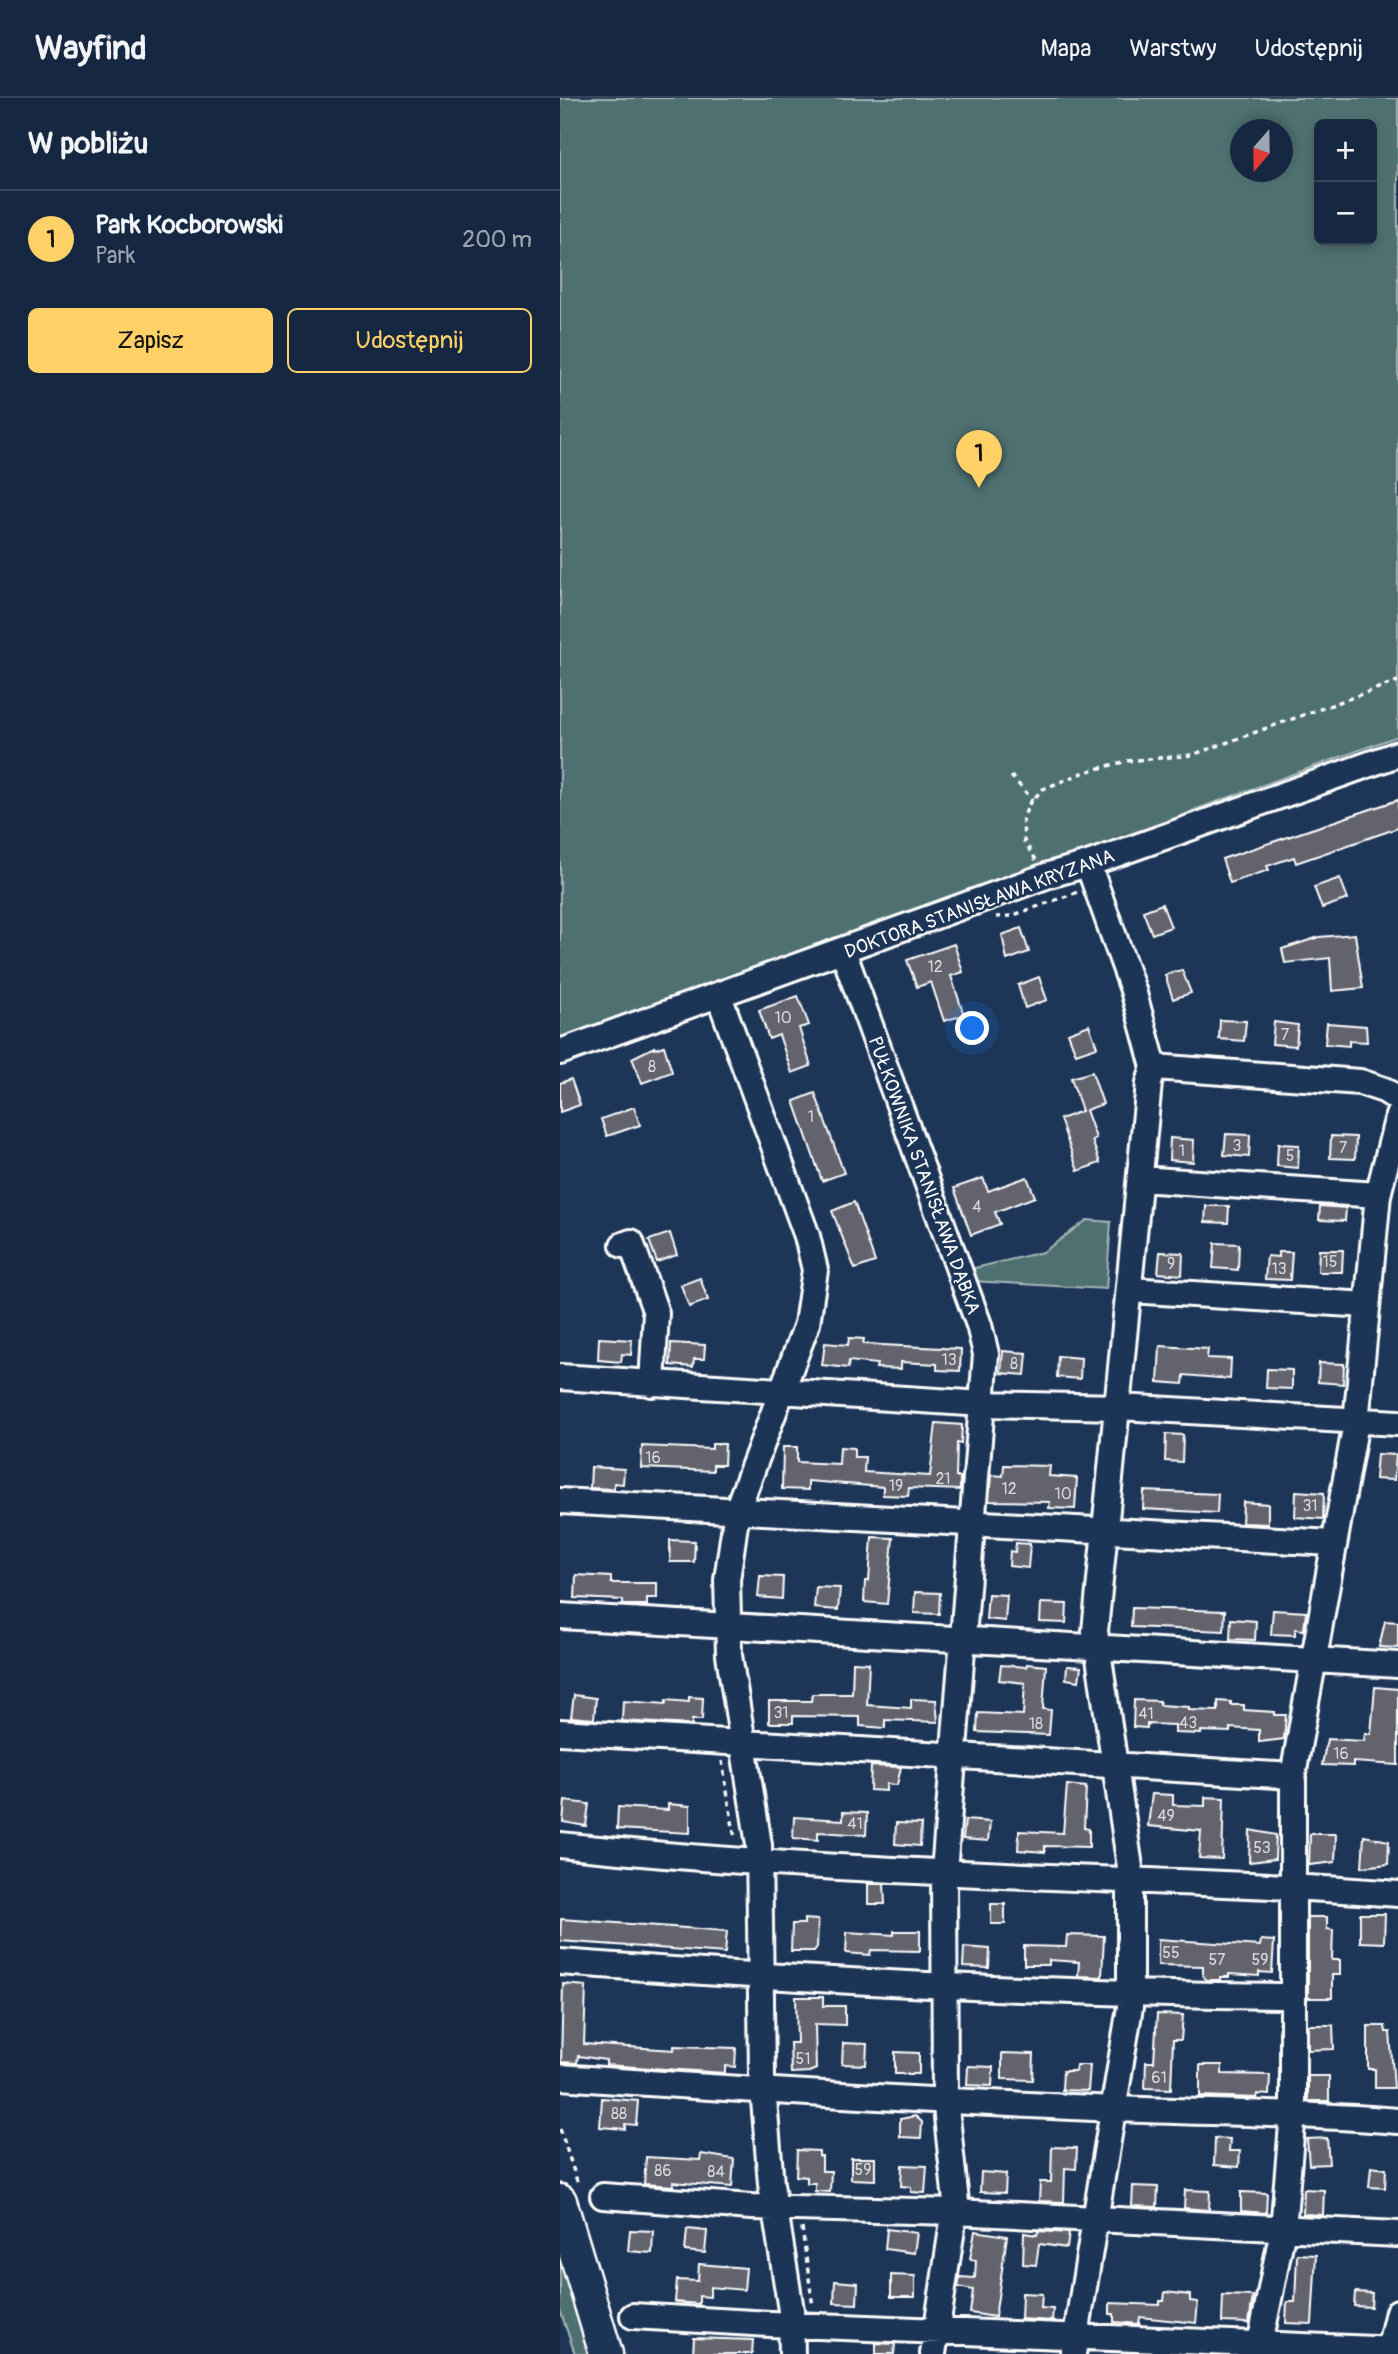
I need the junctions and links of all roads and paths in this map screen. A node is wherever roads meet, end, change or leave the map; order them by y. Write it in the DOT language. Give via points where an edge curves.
graph roads {
  1 [pos="1398,681"];
  2 [pos="1398,754"];
  3 [pos="1011,776"];
  4 [pos="1033,800"];
  5 [pos="1088,864"];
  6 [pos="1049,875"];
  7 [pos="844,951"];
  8 [pos="719,996"];
  9 [pos="560,1052"];
  10 [pos="1154,1067"];
  11 [pos="1398,1098"];
  12 [pos="1398,1115"];
  13 [pos="1140,1179"];
  14 [pos="1378,1195"];
  15 [pos="623,1245"];
  16 [pos="1130,1290"];
  17 [pos="1367,1305"];
  18 [pos="560,1377"];
  19 [pos="652,1384"];
  20 [pos="782,1390"];
  21 [pos="984,1404"];
  22 [pos="1119,1407"];
  23 [pos="1356,1422"];
  24 [pos="1398,1423"];
  25 [pos="560,1501"];
  26 [pos="737,1510"];
  27 [pos="973,1522"];
  28 [pos="1104,1530"];
  29 [pos="1333,1543"];
  30 [pos="560,1616"];
  31 [pos="727,1627"];
  32 [pos="961,1640"];
  33 [pos="1095,1646"];
  34 [pos="1312,1659"];
  35 [pos="1398,1665"];
  36 [pos="560,1732"];
  37 [pos="744,1744"];
  38 [pos="953,1755"];
  39 [pos="1114,1765"];
  40 [pos="1293,1776"];
  41 [pos="560,1844"];
  42 [pos="760,1861"];
  43 [pos="944,1872"];
  44 [pos="1131,1880"];
  45 [pos="1291,1885"];
  46 [pos="1398,1894"];
  47 [pos="560,1962"];
  48 [pos="762,1978"];
  49 [pos="943,1985"];
  50 [pos="1131,1994"];
  51 [pos="1292,1996"];
  52 [pos="561,2077"];
  53 [pos="763,2092"];
  54 [pos="945,2098"];
  55 [pos="1115,2109"];
  56 [pos="1293,2113"];
  57 [pos="1398,2121"];
  58 [pos="603,2196"];
  59 [pos="560,2201"];
  60 [pos="782,2206"];
  61 [pos="955,2212"];
  62 [pos="1097,2221"];
  63 [pos="1283,2229"];
  64 [pos="1398,2234"];
  65 [pos="1398,2312"];
  66 [pos="633,2316"];
  67 [pos="800,2324"];
  68 [pos="935,2342"];
  69 [pos="1075,2345"];
  70 [pos="1259,2349"];
  71 [pos="1391,2351"];
  72 [pos="606,2354"];
  73 [pos="792,2354"];
  1 -- 4 [label="path" via="1192,755 1127,761 1085,772 1043,789"];
  2 -- 5 [label="street, DOKTORA STANISŁAWA KRYZANA"];
  3 -- 4 [label="path"];
  4 -- 6 [label="path" via="1023,821 1024,841"];
  5 -- 6 [label="street, DOKTORA STANISŁAWA KRYZANA"];
  5 -- 10 [label="street" via="1133,990"];
  6 -- 7 [label="street, DOKTORA STANISŁAWA KRYZANA"];
  7 -- 8 [label="street, DOKTORA STANISŁAWA KRYZANA"];
  7 -- 21 [label="street, PUŁKOWNIKA STANISŁAWA DĄBKA" via="984,1338"];
  8 -- 9 [label="street, DOKTORA STANISŁAWA KRYZANA"];
  8 -- 20 [label="street" via="807,1236 815,1270 807,1324"];
  10 -- 11 [label="street" via="1360,1082"];
  10 -- 13 [label="street"];
  12 -- 14 [label="street"];
  13 -- 14 [label="street"];
  13 -- 16 [label="street"];
  14 -- 17 [label="street"];
  15 -- 19 [label="street" via="631,1242 656,1313"];
  16 -- 17 [label="street"];
  16 -- 22 [label="street"];
  17 -- 23 [label="street"];
  18 -- 19 [label="street"];
  19 -- 20 [label="street"];
  20 -- 21 [label="street"];
  20 -- 26 [label="street"];
  21 -- 22 [label="street"];
  21 -- 27 [label="street, PUŁKOWNIKA STANISŁAWA DĄBKA"];
  22 -- 23 [label="street"];
  22 -- 28 [label="street"];
  23 -- 24 [label="street"];
  23 -- 29 [label="street"];
  25 -- 26 [label="street"];
  26 -- 27 [label="street"];
  26 -- 31 [label="street" via="727,1580"];
  27 -- 28 [label="street"];
  27 -- 32 [label="street, PUŁKOWNIKA STANISŁAWA DĄBKA"];
  28 -- 29 [label="street"];
  28 -- 33 [label="street"];
  29 -- 34 [label="street"];
  30 -- 31 [label="street"];
  31 -- 32 [label="street"];
  31 -- 37 [label="street"];
  32 -- 33 [label="street"];
  32 -- 38 [label="street, PUŁKOWNIKA STANISŁAWA DĄBKA"];
  33 -- 34 [label="street"];
  33 -- 39 [label="street"];
  34 -- 35 [label="street"];
  34 -- 40 [label="street"];
  36 -- 37 [label="street"];
  37 -- 38 [label="street"];
  37 -- 42 [label="street"];
  38 -- 39 [label="street"];
  38 -- 43 [label="street, PUŁKOWNIKA STANISŁAWA DĄBKA"];
  39 -- 40 [label="street"];
  39 -- 44 [label="street"];
  40 -- 45 [label="street"];
  41 -- 42 [label="street"];
  42 -- 43 [label="street"];
  42 -- 48 [label="street"];
  43 -- 44 [label="street"];
  43 -- 49 [label="street, PUŁKOWNIKA STANISŁAWA DĄBKA"];
  44 -- 45 [label="street"];
  44 -- 50 [label="street"];
  45 -- 46 [label="street"];
  45 -- 51 [label="street"];
  47 -- 48 [label="street"];
  48 -- 49 [label="street"];
  48 -- 53 [label="street"];
  49 -- 50 [label="street"];
  49 -- 54 [label="street, PUŁKOWNIKA STANISŁAWA DĄBKA"];
  50 -- 51 [label="street"];
  50 -- 55 [label="street"];
  51 -- 56 [label="street"];
  52 -- 53 [label="street"];
  53 -- 54 [label="street"];
  53 -- 60 [label="street"];
  54 -- 55 [label="street"];
  54 -- 61 [label="street, PUŁKOWNIKA STANISŁAWA DĄBKA"];
  55 -- 56 [label="street"];
  55 -- 62 [label="street"];
  56 -- 57 [label="street"];
  56 -- 63 [label="street"];
  58 -- 60 [label="street"];
  59 -- 72 [label="main road"];
  60 -- 61 [label="street"];
  60 -- 67 [label="street"];
  60 -- 67 [label="path" via="803,2229 805,2242 813,2305"];
  61 -- 62 [label="street"];
  61 -- 68 [label="street, PUŁKOWNIKA STANISŁAWA DĄBKA"];
  62 -- 63 [label="street"];
  62 -- 69 [label="street"];
  63 -- 64 [label="street"];
  63 -- 70 [label="street"];
  65 -- 71 [label="street"];
  66 -- 67 [label="street"];
  67 -- 68 [label="street"];
  67 -- 73 [label="street"];
  68 -- 69 [label="street"];
  69 -- 70 [label="street"];
  70 -- 71 [label="street"];
}
